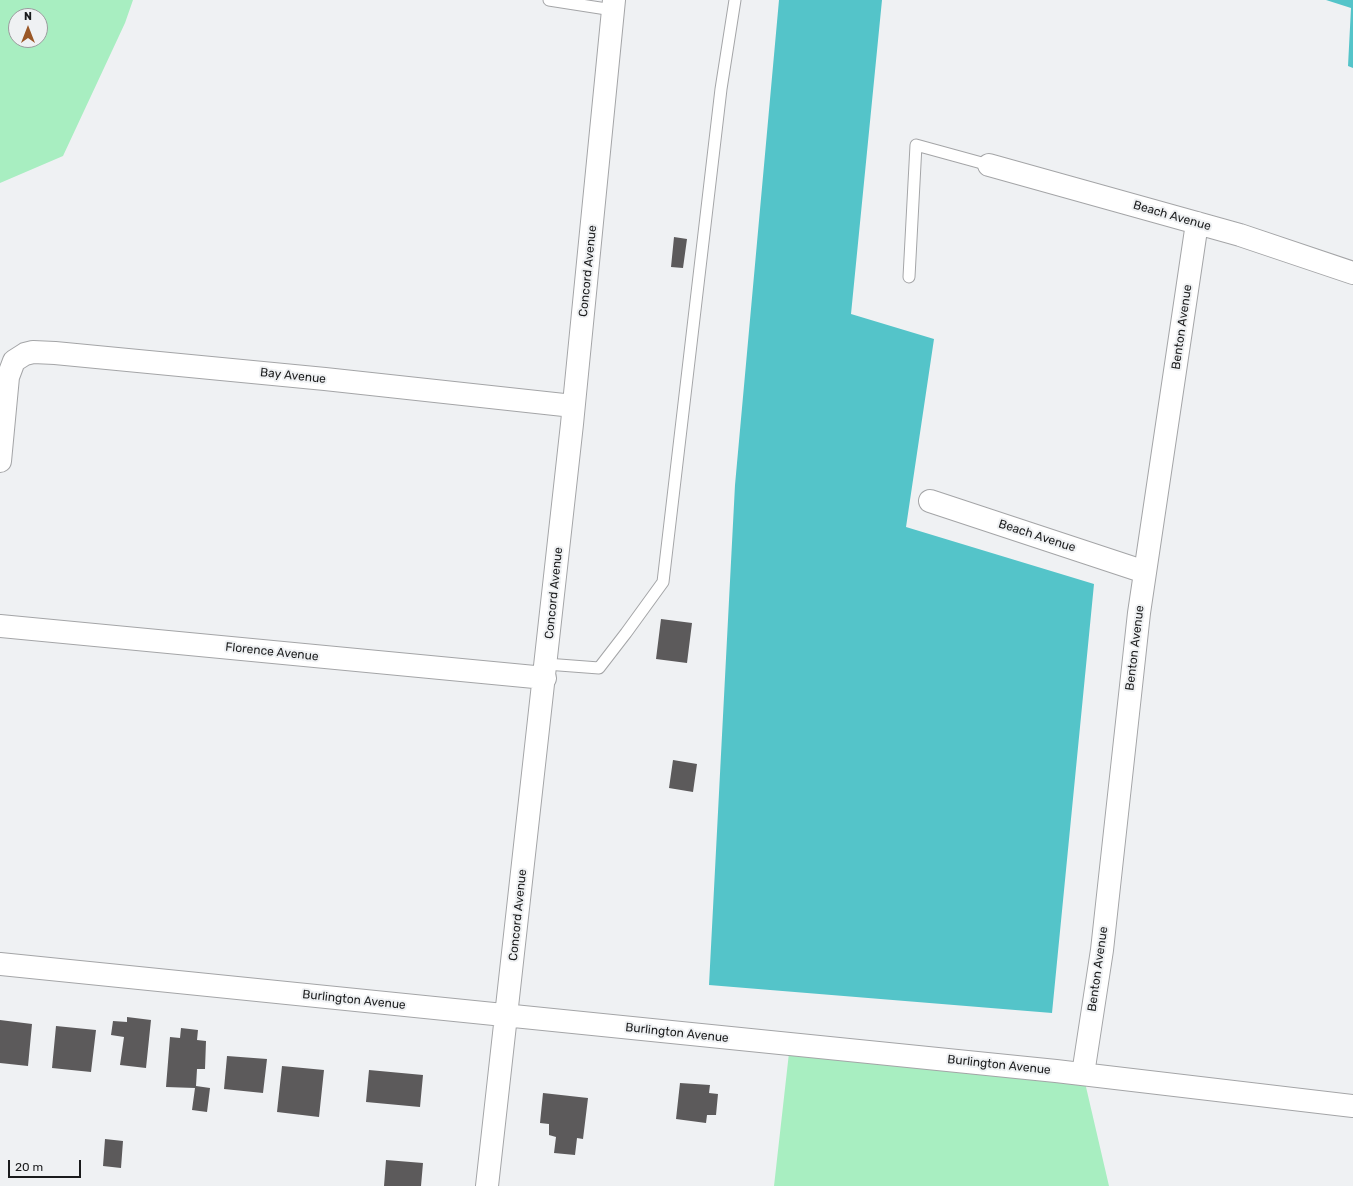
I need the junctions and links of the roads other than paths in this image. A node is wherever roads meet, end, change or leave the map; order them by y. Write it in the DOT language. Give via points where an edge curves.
graph roads {
  1 [pos="549,0"];
  2 [pos="735,0"];
  3 [pos="614,5"];
  4 [pos="989,165"];
  5 [pos="1197,223"];
  6 [pos="1353,273"];
  7 [pos="909,277"];
  8 [pos="574,406"];
  9 [pos="0,461"];
  10 [pos="930,501"];
  11 [pos="1145,572"];
  12 [pos="0,626"];
  13 [pos="545,671"];
  14 [pos="0,964"];
  15 [pos="506,1015"];
  16 [pos="1083,1074"];
  17 [pos="1353,1106"];
  18 [pos="487,1186"];
  1 -- 3 [label="lane"];
  2 -- 13 [label="lane" via="721,90 663,582 599,668"];
  3 -- 8 [label="street, Concord Avenue"];
  4 -- 5 [label="street, Beach Avenue"];
  4 -- 7 [label="lane" via="916,145"];
  5 -- 6 [label="street, Beach Avenue"];
  5 -- 11 [label="street, Benton Avenue"];
  8 -- 9 [label="street, Bay Avenue" via="325,379 33,352 14,361 8,376"];
  8 -- 13 [label="street, Concord Avenue"];
  10 -- 11 [label="street, Beach Avenue"];
  11 -- 16 [label="street, Benton Avenue" via="1102,950"];
  12 -- 13 [label="street, Florence Avenue"];
  13 -- 15 [label="street, Concord Avenue"];
  14 -- 15 [label="street, Burlington Avenue"];
  15 -- 16 [label="street, Burlington Avenue"];
  15 -- 18 [label="street, Concord Avenue"];
  16 -- 17 [label="street, Burlington Avenue"];
}
